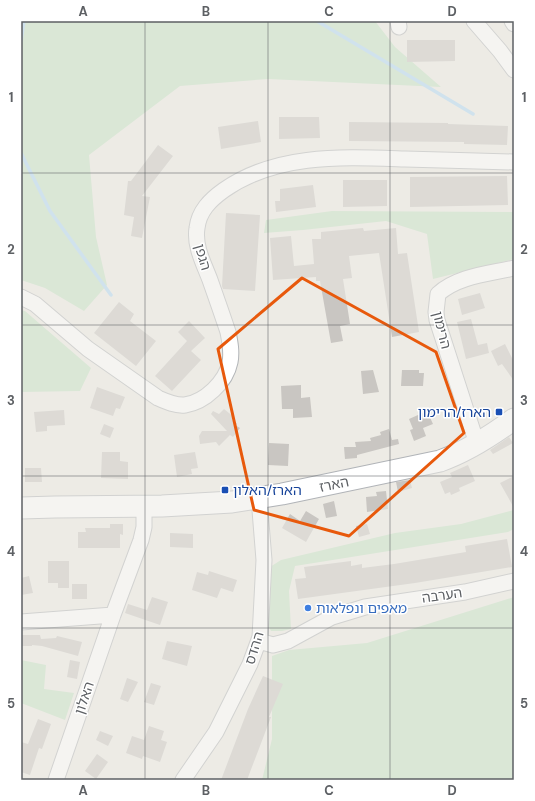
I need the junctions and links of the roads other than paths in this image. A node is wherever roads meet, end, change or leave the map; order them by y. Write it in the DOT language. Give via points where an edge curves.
graph roads {
  1 [pos="474,21"];
  2 [pos="512,21"];
  3 [pos="514,24"];
  4 [pos="514,70"];
  5 [pos="514,162"];
  6 [pos="514,268"];
  7 [pos="21,297"];
  8 [pos="514,419"];
  9 [pos="477,444"];
  10 [pos="259,498"];
  11 [pos="144,507"];
  12 [pos="21,508"];
  13 [pos="514,581"];
  14 [pos="113,615"];
  15 [pos="21,622"];
  16 [pos="258,641"];
  17 [pos="56,780"];
  18 [pos="183,780"];
  1 -- 4 [label="street"];
  2 -- 3 [label="street"];
  5 -- 7 [label="street, הגפן" via="318,158 292,162 255,173 216,196 204,207 196,229 198,247 228,332 231,346 230,363 216,389 194,403 178,405 158,398 88,349 35,304"];
  6 -- 9 [label="street, הרימון" via="463,279 438,294 437,320"];
  8 -- 9 [label="street, הארז"];
  9 -- 10 [label="street, הארז" via="457,455 435,462"];
  10 -- 11 [label="street, הארז" via="197,505"];
  10 -- 16 [label="street, ההדס" via="264,560"];
  11 -- 12 [label="street, הארז"];
  11 -- 14 [label="street, האלון" via="143,534"];
  13 -- 16 [label="street, הערבה" via="471,591 365,607 332,617 288,641 273,645"];
  14 -- 15 [label="street"];
  14 -- 17 [label="street, האלון"];
  16 -- 18 [label="street, ההדס" via="250,664 216,732"];
}
